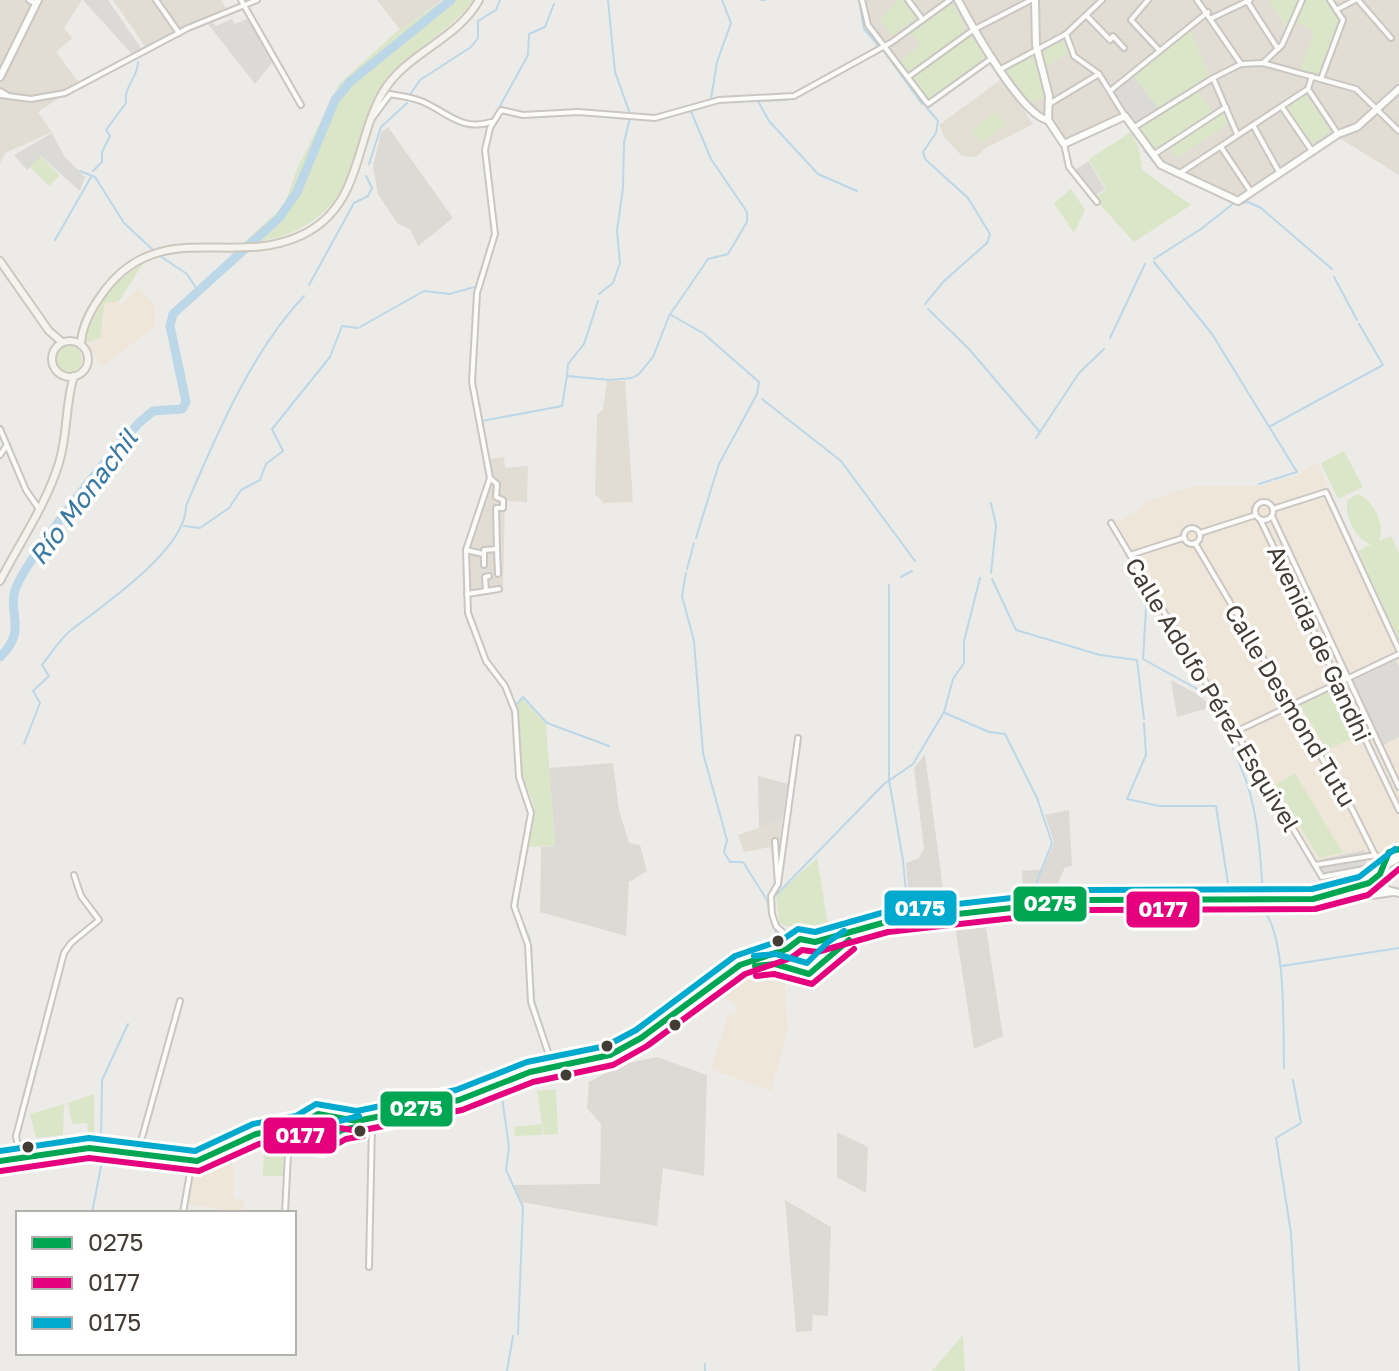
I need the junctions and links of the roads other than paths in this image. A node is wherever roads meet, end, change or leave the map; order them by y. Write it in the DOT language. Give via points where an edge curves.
graph roads {
  1 [pos="156,0"];
  2 [pos="257,0"];
  3 [pos="479,0"];
  4 [pos="862,0"];
  5 [pos="908,0"];
  6 [pos="950,0"];
  7 [pos="958,0"];
  8 [pos="1033,0"];
  9 [pos="1102,0"];
  10 [pos="1148,0"];
  11 [pos="1197,0"];
  12 [pos="1302,0"];
  13 [pos="1330,0"];
  14 [pos="1356,0"];
  15 [pos="34,1"];
  16 [pos="1249,1"];
  17 [pos="243,3"];
  18 [pos="1336,10"];
  19 [pos="1208,12"];
  20 [pos="1087,16"];
  21 [pos="1212,18"];
  22 [pos="923,20"];
  23 [pos="973,30"];
  24 [pos="179,33"];
  25 [pos="1066,34"];
  26 [pos="1391,38"];
  27 [pos="885,46"];
  28 [pos="1124,48"];
  29 [pos="1278,49"];
  30 [pos="1037,50"];
  31 [pos="1159,50"];
  32 [pos="992,58"];
  33 [pos="1263,63"];
  34 [pos="1241,64"];
  35 [pos="1001,69"];
  36 [pos="1099,74"];
  37 [pos="1,76"];
  38 [pos="1312,76"];
  39 [pos="908,77"];
  40 [pos="1213,78"];
  41 [pos="1321,79"];
  42 [pos="1308,89"];
  43 [pos="1399,89"];
  44 [pos="1110,91"];
  45 [pos="0,93"];
  46 [pos="1049,104"];
  47 [pos="301,105"];
  48 [pos="1282,106"];
  49 [pos="1226,107"];
  50 [pos="1376,109"];
  51 [pos="1125,116"];
  52 [pos="371,118"];
  53 [pos="1048,120"];
  54 [pos="493,121"];
  55 [pos="1253,125"];
  56 [pos="1133,128"];
  57 [pos="1399,131"];
  58 [pos="1338,134"];
  59 [pos="1238,135"];
  60 [pos="1064,144"];
  61 [pos="1221,147"];
  62 [pos="1312,151"];
  63 [pos="1153,155"];
  64 [pos="1279,173"];
  65 [pos="1179,174"];
  66 [pos="1251,192"];
  67 [pos="1097,202"];
  68 [pos="0,261"];
  69 [pos="85,325"];
  70 [pos="71,341"];
  71 [pos="59,345"];
  72 [pos="81,345"];
  73 [pos="62,375"];
  74 [pos="74,376"];
  75 [pos="68,396"];
  76 [pos="0,429"];
  77 [pos="7,445"];
  78 [pos="0,455"];
  79 [pos="490,478"];
  80 [pos="40,509"];
  81 [pos="1273,509"];
  82 [pos="1272,516"];
  83 [pos="1258,517"];
  84 [pos="1111,523"];
  85 [pos="1200,533"];
  86 [pos="1183,538"];
  87 [pos="1195,543"];
  88 [pos="497,549"];
  89 [pos="466,550"];
  90 [pos="484,554"];
  91 [pos="1130,555"];
  92 [pos="484,565"];
  93 [pos="498,574"];
  94 [pos="489,576"];
  95 [pos="0,581"];
  96 [pos="499,589"];
  97 [pos="486,591"];
  98 [pos="467,594"];
  99 [pos="1399,652"];
  100 [pos="1348,678"];
  101 [pos="1339,682"];
  102 [pos="1291,705"];
  103 [pos="1235,732"];
  104 [pos="798,738"];
  105 [pos="1399,787"];
  106 [pos="1399,810"];
  107 [pos="775,841"];
  108 [pos="1399,849"];
  109 [pos="1377,855"];
  110 [pos="1399,858"];
  111 [pos="1315,865"];
  112 [pos="1382,870"];
  113 [pos="74,875"];
  114 [pos="778,884"];
  115 [pos="1396,893"];
  116 [pos="793,942"];
  117 [pos="815,942"];
  118 [pos="787,949"];
  119 [pos="822,957"];
  120 [pos="789,967"];
  121 [pos="180,1001"];
  122 [pos="553,1067"];
  123 [pos="330,1118"];
  124 [pos="308,1122"];
  125 [pos="372,1124"];
  126 [pos="289,1134"];
  127 [pos="333,1134"];
  128 [pos="309,1137"];
  129 [pos="138,1152"];
  130 [pos="20,1158"];
  131 [pos="0,1164"];
  132 [pos="191,1167"];
  133 [pos="183,1211"];
  134 [pos="285,1211"];
  135 [pos="369,1267"];
  1 -- 24 [label="street"];
  2 -- 17 [label="street"];
  3 -- 52 [label="main road" via="463,20 396,75"];
  4 -- 27 [label="street" via="868,25"];
  5 -- 22 [label="street"];
  6 -- 22 [label="street"];
  7 -- 23 [label="street"];
  8 -- 23 [label="street"];
  8 -- 30 [label="street"];
  9 -- 20 [label="street"];
  10 -- 31 [label="street" via="1131,20"];
  11 -- 19 [label="street"];
  12 -- 29 [label="street"];
  13 -- 18 [label="street"];
  14 -- 18 [label="street"];
  14 -- 26 [label="street"];
  15 -- 37 [label="street"];
  16 -- 21 [label="street"];
  16 -- 29 [label="street"];
  17 -- 24 [label="street"];
  17 -- 47 [label="street"];
  18 -- 41 [label="street" via="1343,20"];
  19 -- 21 [label="street"];
  19 -- 31 [label="street"];
  20 -- 25 [label="street"];
  20 -- 28 [label="street"];
  21 -- 34 [label="street"];
  22 -- 27 [label="street"];
  23 -- 32 [label="street"];
  23 -- 39 [label="street"];
  24 -- 45 [label="street" via="65,93 31,99"];
  25 -- 30 [label="street"];
  25 -- 36 [label="street" via="1074,56"];
  27 -- 39 [label="street"];
  27 -- 54 [label="street" via="806,90 779,99 719,100 655,118 499,111"];
  29 -- 33 [label="street"];
  30 -- 35 [label="street"];
  30 -- 46 [label="street"];
  31 -- 44 [label="street"];
  32 -- 35 [label="street"];
  32 -- 39 [label="street" via="928,104"];
  33 -- 34 [label="street"];
  33 -- 38 [label="street"];
  34 -- 40 [label="street"];
  35 -- 53 [label="street" via="1034,114"];
  36 -- 44 [label="street"];
  36 -- 46 [label="street"];
  38 -- 41 [label="street"];
  38 -- 42 [label="street"];
  40 -- 49 [label="street"];
  40 -- 56 [label="street"];
  41 -- 50 [label="street" via="1356,89"];
  42 -- 48 [label="street"];
  42 -- 58 [label="street"];
  43 -- 50 [label="street"];
  44 -- 51 [label="street"];
  46 -- 53 [label="street"];
  48 -- 55 [label="street"];
  48 -- 62 [label="street"];
  49 -- 59 [label="street"];
  49 -- 63 [label="street"];
  50 -- 57 [label="street"];
  50 -- 58 [label="street" via="1357,127"];
  51 -- 56 [label="street"];
  51 -- 60 [label="street"];
  52 -- 54 [label="street" via="387,94 413,99 455,121"];
  52 -- 69 [label="main road" via="358,170 340,203 303,235 256,247 188,246 140,260 112,281"];
  53 -- 60 [label="street"];
  54 -- 79 [label="street" via="485,150 495,234 477,293 472,370"];
  55 -- 59 [label="street"];
  55 -- 64 [label="street"];
  56 -- 63 [label="street"];
  58 -- 62 [label="street"];
  59 -- 61 [label="street"];
  60 -- 67 [label="street" via="1069,167"];
  61 -- 65 [label="street"];
  61 -- 66 [label="street"];
  62 -- 64 [label="street"];
  63 -- 65 [label="street"];
  64 -- 66 [label="street"];
  65 -- 66 [label="street" via="1238,201"];
  68 -- 71 [label="main road"];
  69 -- 70 [label="main road"];
  69 -- 72 [label="main road"];
  70 -- 71 [label="main road"];
  70 -- 72 [label="main road"];
  71 -- 73 [label="main road" via="53,366"];
  72 -- 74 [label="main road" via="88,361"];
  73 -- 74 [label="main road"];
  73 -- 75 [label="main road"];
  74 -- 75 [label="main road"];
  75 -- 80 [label="main road" via="61,458"];
  76 -- 77 [label="street"];
  77 -- 78 [label="street"];
  77 -- 80 [label="street"];
  79 -- 88 [label="street" via="497,484 496,497 503,500 503,508 496,508"];
  79 -- 89 [label="street"];
  80 -- 95 [label="main road"];
  81 -- 82 [label="street"];
  81 -- 83 [label="street" via="1261,503"];
  81 -- 99 [label="street" via="1326,492"];
  82 -- 83 [label="street"];
  82 -- 100 [label="street, Avenida de Gandhi"];
  83 -- 85 [label="street"];
  83 -- 101 [label="street, Avenida de Gandhi"];
  84 -- 91 [label="street, Calle Adolfo Pérez Esquivel"];
  85 -- 86 [label="street" via="1189,528"];
  85 -- 87 [label="street"];
  86 -- 87 [label="street"];
  86 -- 91 [label="street"];
  87 -- 102 [label="street, Calle Desmond Tutu"];
  88 -- 90 [label="street"];
  88 -- 93 [label="street"];
  89 -- 90 [label="street"];
  89 -- 98 [label="street"];
  90 -- 92 [label="street"];
  91 -- 103 [label="street, Calle Adolfo Pérez Esquivel"];
  94 -- 97 [label="street"];
  96 -- 97 [label="street"];
  97 -- 98 [label="street"];
  98 -- 122 [label="street" via="468,613 486,661 515,711 519,775 531,813 514,906 528,945 531,1002"];
  99 -- 100 [label="street"];
  100 -- 101 [label="street"];
  100 -- 105 [label="street, Avenida de Gandhi"];
  101 -- 102 [label="street"];
  101 -- 106 [label="street, Avenida de Gandhi"];
  102 -- 103 [label="street"];
  102 -- 109 [label="street, Calle Desmond Tutu"];
  103 -- 111 [label="street, Calle Adolfo Pérez Esquivel"];
  104 -- 114 [label="street"];
  107 -- 114 [label="street"];
  108 -- 112 [label="street" via="1389,852"];
  109 -- 111 [label="street"];
  109 -- 112 [label="street, Calle Desmond Tutu"];
  110 -- 112 [label="street"];
  111 -- 112 [label="street" via="1322,877"];
  112 -- 115 [label="street" via="1382,885"];
  112 -- 117 [label="street" via="1357,889 1299,901 1226,897 1045,903 886,922"];
  113 -- 130 [label="street" via="81,896 99,920 64,953 16,1136"];
  114 -- 116 [label="street" via="771,896 772,914"];
  115 -- 119 [label="street" via="1293,906 1171,903 1042,910 881,930 850,939"];
  116 -- 117 [label="street"];
  116 -- 118 [label="street"];
  117 -- 119 [label="street"];
  118 -- 120 [label="street"];
  118 -- 122 [label="street" via="740,965 620,1051"];
  119 -- 120 [label="street" via="809,974"];
  120 -- 125 [label="street" via="763,964 741,971 622,1056 525,1079 465,1104"];
  121 -- 129 [label="street"];
  122 -- 123 [label="street" via="459,1100 357,1121"];
  123 -- 124 [label="street" via="318,1114"];
  123 -- 127 [label="street"];
  124 -- 128 [label="street"];
  124 -- 129 [label="street" via="256,1134 197,1161"];
  125 -- 127 [label="street"];
  125 -- 135 [label="street"];
  126 -- 128 [label="street"];
  126 -- 132 [label="street" via="260,1139"];
  126 -- 134 [label="street"];
  127 -- 128 [label="street" via="322,1142"];
  129 -- 130 [label="street" via="89,1148"];
  130 -- 131 [label="street"];
  131 -- 132 [label="street" via="98,1153"];
  132 -- 133 [label="street"];
}
